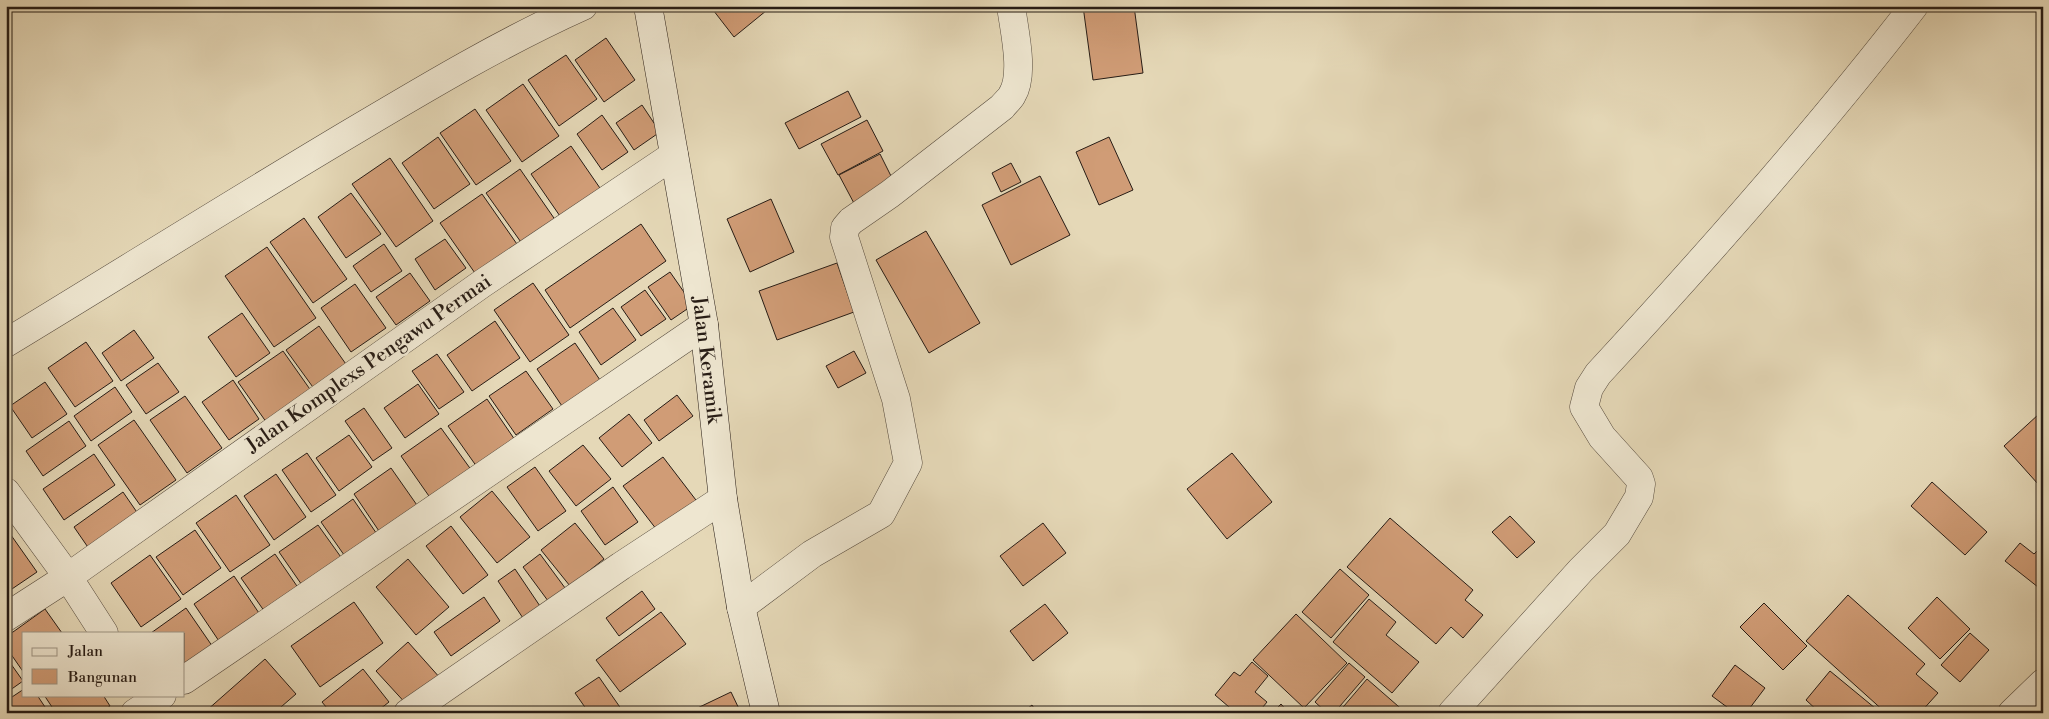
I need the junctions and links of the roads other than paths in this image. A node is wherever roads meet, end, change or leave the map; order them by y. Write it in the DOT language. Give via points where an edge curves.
graph roads {
  1 [pos="583,6"];
  2 [pos="648,6"];
  3 [pos="1011,6"];
  4 [pos="1914,6"];
  5 [pos="674,155"];
  6 [pos="704,325"];
  7 [pos="6,344"];
  8 [pos="6,492"];
  9 [pos="722,499"];
  10 [pos="68,577"];
  11 [pos="742,607"];
  12 [pos="6,616"];
  13 [pos="103,632"];
  14 [pos="185,679"];
  15 [pos="2043,683"];
  16 [pos="408,713"];
  17 [pos="766,713"];
  18 [pos="1452,713"];
  19 [pos="2012,713"];
  1 -- 7 [label="street" via="400,103"];
  2 -- 5 [label="street, Jalan Keramik"];
  3 -- 11 [label="street" via="1018,82 1012,95 1002,107 845,228 844,237 896,400 908,464 881,514 812,554"];
  4 -- 18 [label="street" via="1738,220 1588,388 1584,407 1602,437 1639,478 1639,497 1617,534 1574,576"];
  5 -- 6 [label="street, Jalan Keramik"];
  5 -- 10 [label="street, Jalan Komplexs Pengawu Permai" via="484,283"];
  6 -- 9 [label="street, Jalan Keramik"];
  6 -- 14 [label="street"];
  8 -- 10 [label="street"];
  9 -- 11 [label="street, Jalan Keramik"];
  9 -- 16 [label="street"];
  10 -- 12 [label="street, Jalan Komplexs Pengawu Permai"];
  10 -- 13 [label="street"];
  11 -- 17 [label="street, Jalan Keramik"];
  15 -- 19 [label="street"];
}
